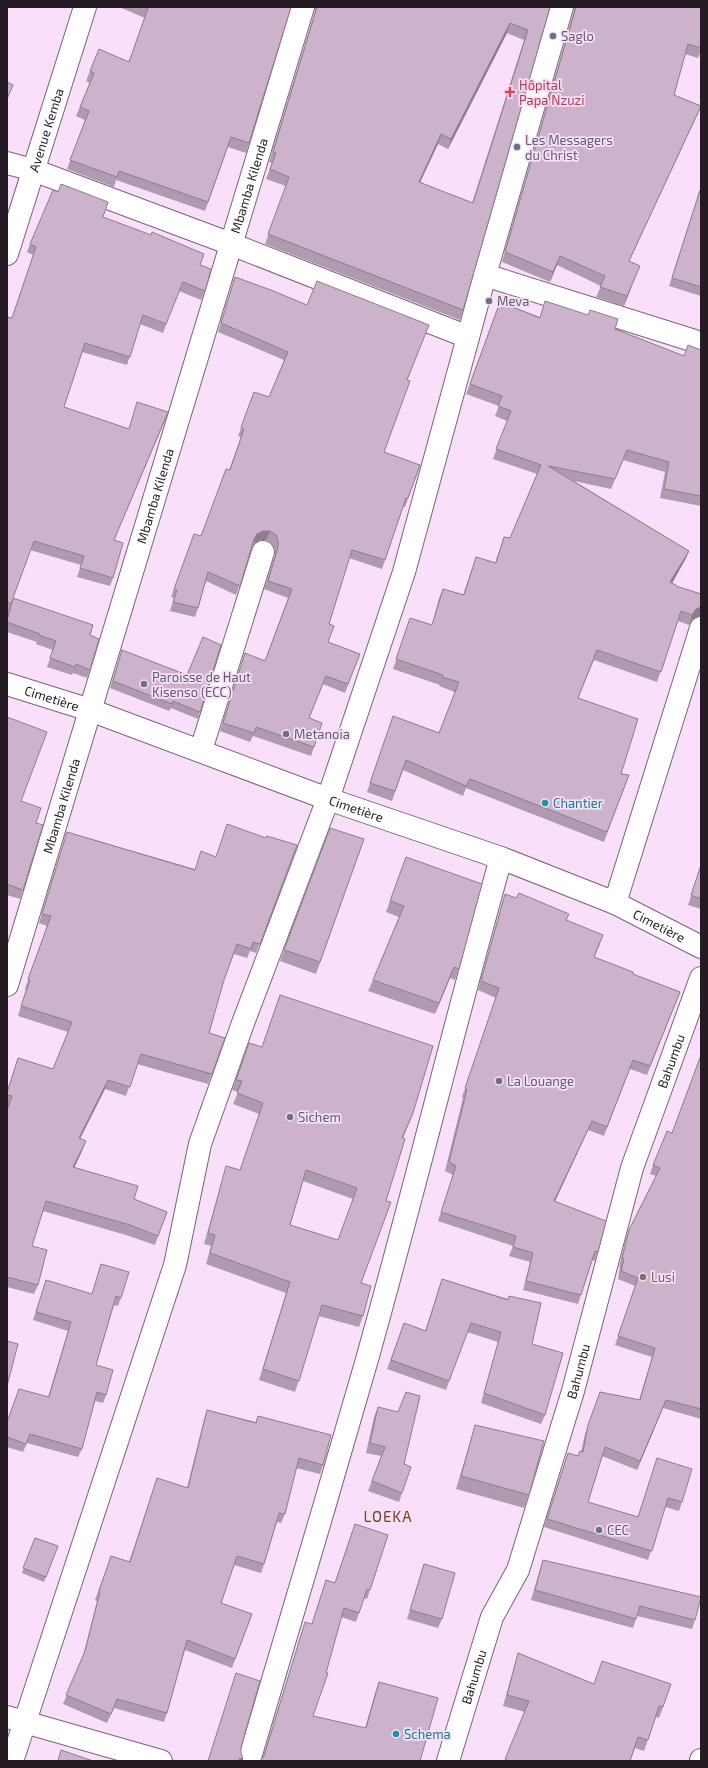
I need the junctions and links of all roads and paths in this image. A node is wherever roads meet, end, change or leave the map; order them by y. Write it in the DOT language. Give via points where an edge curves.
graph roads {
  1 [pos="85,7"];
  2 [pos="303,7"];
  3 [pos="562,7"];
  4 [pos="7,163"];
  5 [pos="33,170"];
  6 [pos="231,244"];
  7 [pos="7,254"];
  8 [pos="485,275"];
  9 [pos="468,337"];
  10 [pos="701,343"];
  11 [pos="263,552"];
  12 [pos="701,628"];
  13 [pos="7,684"];
  14 [pos="90,710"];
  15 [pos="201,750"];
  16 [pos="328,799"];
  17 [pos="501,858"];
  18 [pos="615,904"];
  19 [pos="701,947"];
  20 [pos="701,978"];
  21 [pos="7,985"];
  22 [pos="16,1719"];
  23 [pos="12,1761"];
  24 [pos="161,1761"];
  25 [pos="249,1761"];
  26 [pos="448,1761"];
  1 -- 5 [label="street, Avenue Kemba"];
  2 -- 6 [label="street, Mbamba Kilenda"];
  3 -- 8 [label="street"];
  4 -- 5 [label="street"];
  5 -- 6 [label="street"];
  5 -- 7 [label="street, Avenue Kemba"];
  6 -- 9 [label="street"];
  6 -- 14 [label="street, Mbamba Kilenda"];
  8 -- 9 [label="street"];
  8 -- 10 [label="street"];
  9 -- 16 [label="street" via="404,572"];
  11 -- 15 [label="street"];
  12 -- 18 [label="street"];
  13 -- 14 [label="street, Cimetière"];
  14 -- 15 [label="street, Cimetière"];
  14 -- 21 [label="street, Mbamba Kilenda"];
  15 -- 16 [label="street, Cimetière"];
  16 -- 17 [label="street, Cimetière"];
  16 -- 22 [label="street" via="200,1144 175,1265"];
  17 -- 18 [label="street, Cimetière"];
  17 -- 25 [label="street" via="368,1356"];
  18 -- 19 [label="street, Cimetière"];
  20 -- 26 [label="street, Bahumbu" via="632,1168 573,1391 518,1570 492,1617"];
  22 -- 23 [label="street"];
  22 -- 24 [label="street"];
}
